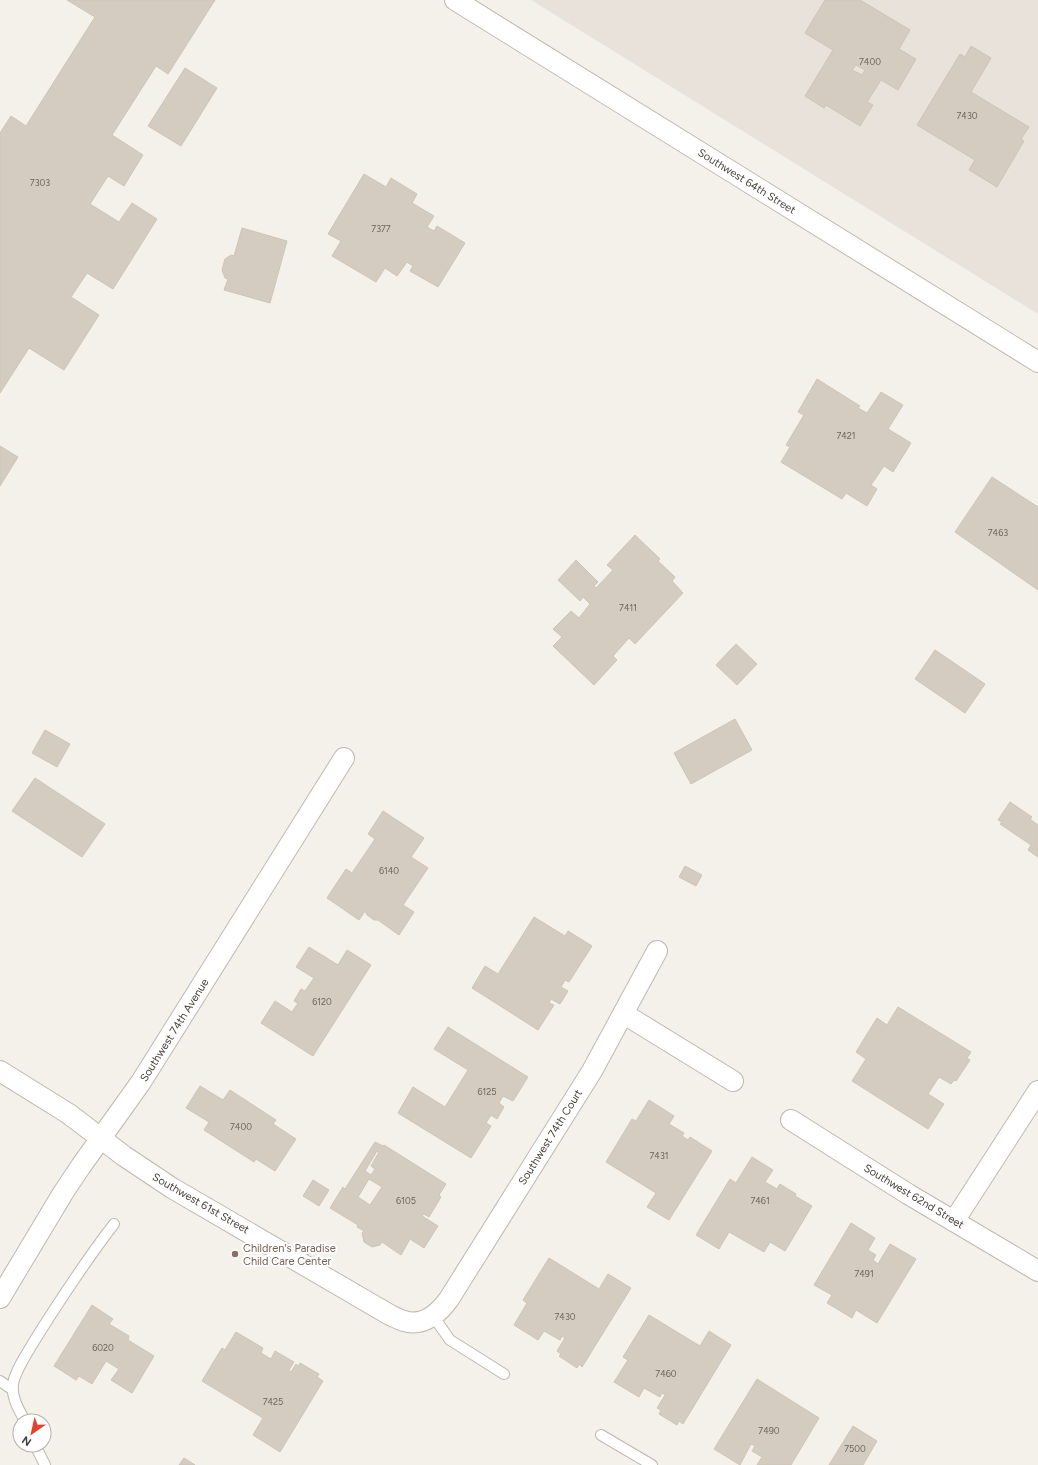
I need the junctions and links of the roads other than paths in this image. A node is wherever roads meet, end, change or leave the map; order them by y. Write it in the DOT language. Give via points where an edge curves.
graph roads {
  1 [pos="456,0"];
  2 [pos="1038,362"];
  3 [pos="344,758"];
  4 [pos="657,951"];
  5 [pos="624,1014"];
  6 [pos="0,1071"];
  7 [pos="733,1081"];
  8 [pos="1038,1091"];
  9 [pos="791,1120"];
  10 [pos="101,1138"];
  11 [pos="954,1221"];
  12 [pos="114,1224"];
  13 [pos="1038,1272"];
  14 [pos="0,1298"];
  15 [pos="433,1316"];
  16 [pos="504,1374"];
  17 [pos="0,1381"];
  18 [pos="14,1390"];
  19 [pos="21,1413"];
  20 [pos="601,1434"];
  21 [pos="39,1453"];
  22 [pos="44,1465"];
  23 [pos="652,1465"];
  1 -- 2 [label="street, Southwest 64th Street"];
  3 -- 10 [label="street, Southwest 74th Avenue" via="141,1082"];
  4 -- 5 [label="street, Southwest 74th Court"];
  5 -- 7 [label="street"];
  5 -- 15 [label="street, Southwest 74th Court" via="592,1071 449,1299"];
  6 -- 10 [label="street, Southwest 61st Street" via="69,1114"];
  8 -- 11 [label="street"];
  9 -- 11 [label="street, Southwest 62nd Street"];
  10 -- 14 [label="street, Southwest 74th Avenue" via="63,1193"];
  10 -- 15 [label="street, Southwest 61st Street" via="172,1188 390,1315 411,1323"];
  11 -- 13 [label="street, Southwest 62nd Street"];
  12 -- 18 [label="lane" via="64,1294 28,1352 15,1377"];
  15 -- 16 [label="lane" via="450,1340"];
  17 -- 18 [label="lane"];
  18 -- 19 [label="lane"];
  20 -- 23 [label="lane"];
  21 -- 22 [label="lane"];
}
